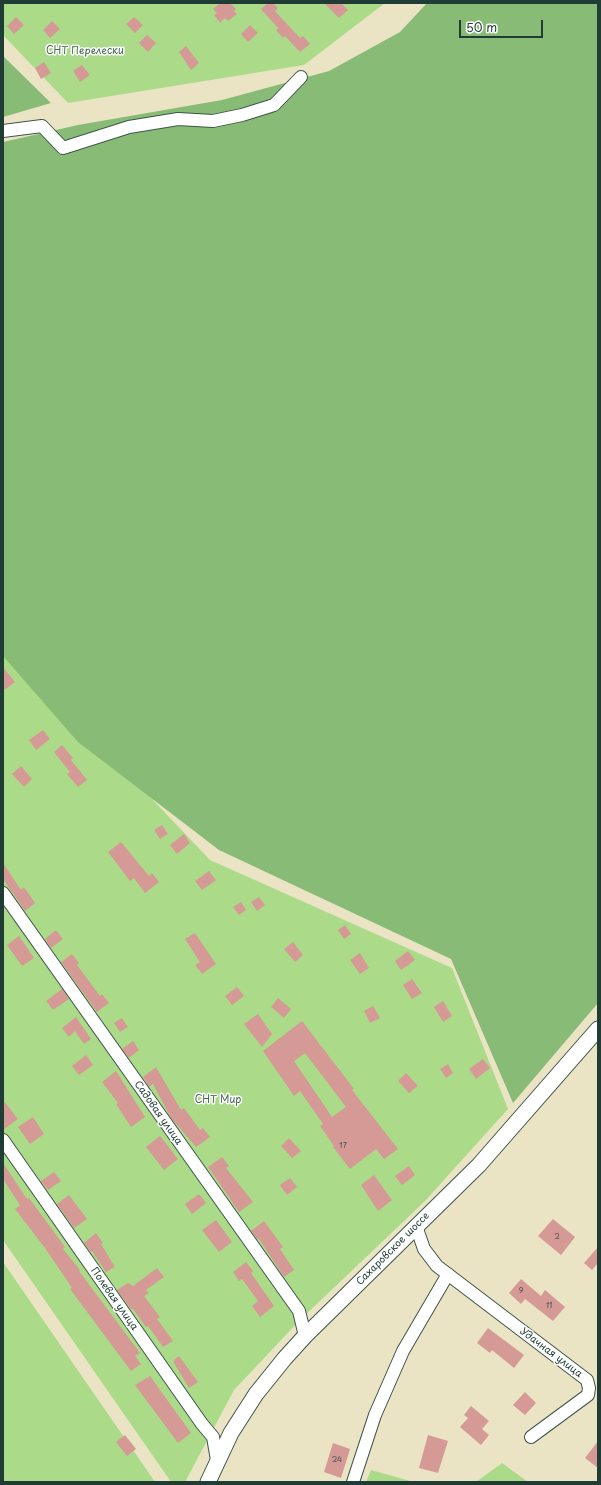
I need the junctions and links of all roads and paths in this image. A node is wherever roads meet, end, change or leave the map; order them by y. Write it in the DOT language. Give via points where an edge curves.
graph roads {
  1 [pos="301,77"];
  2 [pos="3,132"];
  3 [pos="3,893"];
  4 [pos="598,1029"];
  5 [pos="3,1140"];
  6 [pos="416,1226"];
  7 [pos="448,1274"];
  8 [pos="305,1336"];
  9 [pos="531,1437"];
  10 [pos="217,1460"];
  11 [pos="208,1482"];
  12 [pos="353,1482"];
  1 -- 2 [label="street" via="274,105 213,121 178,119 129,127 63,148 42,126"];
  3 -- 8 [label="street, Садовая улица" via="299,1311"];
  4 -- 6 [label="main road, Сахаровское шоссе" via="479,1165"];
  5 -- 10 [label="street, Полевая улица" via="213,1437"];
  6 -- 7 [label="street, Удачная улица" via="418,1238 432,1262"];
  6 -- 8 [label="main road, Сахаровское шоссе"];
  7 -- 9 [label="street, Удачная улица" via="587,1380 588,1395"];
  7 -- 12 [label="street" via="403,1350 375,1415"];
  8 -- 10 [label="main road, Сахаровское шоссе" via="252,1401"];
  10 -- 11 [label="main road, Сахаровское шоссе"];
}
